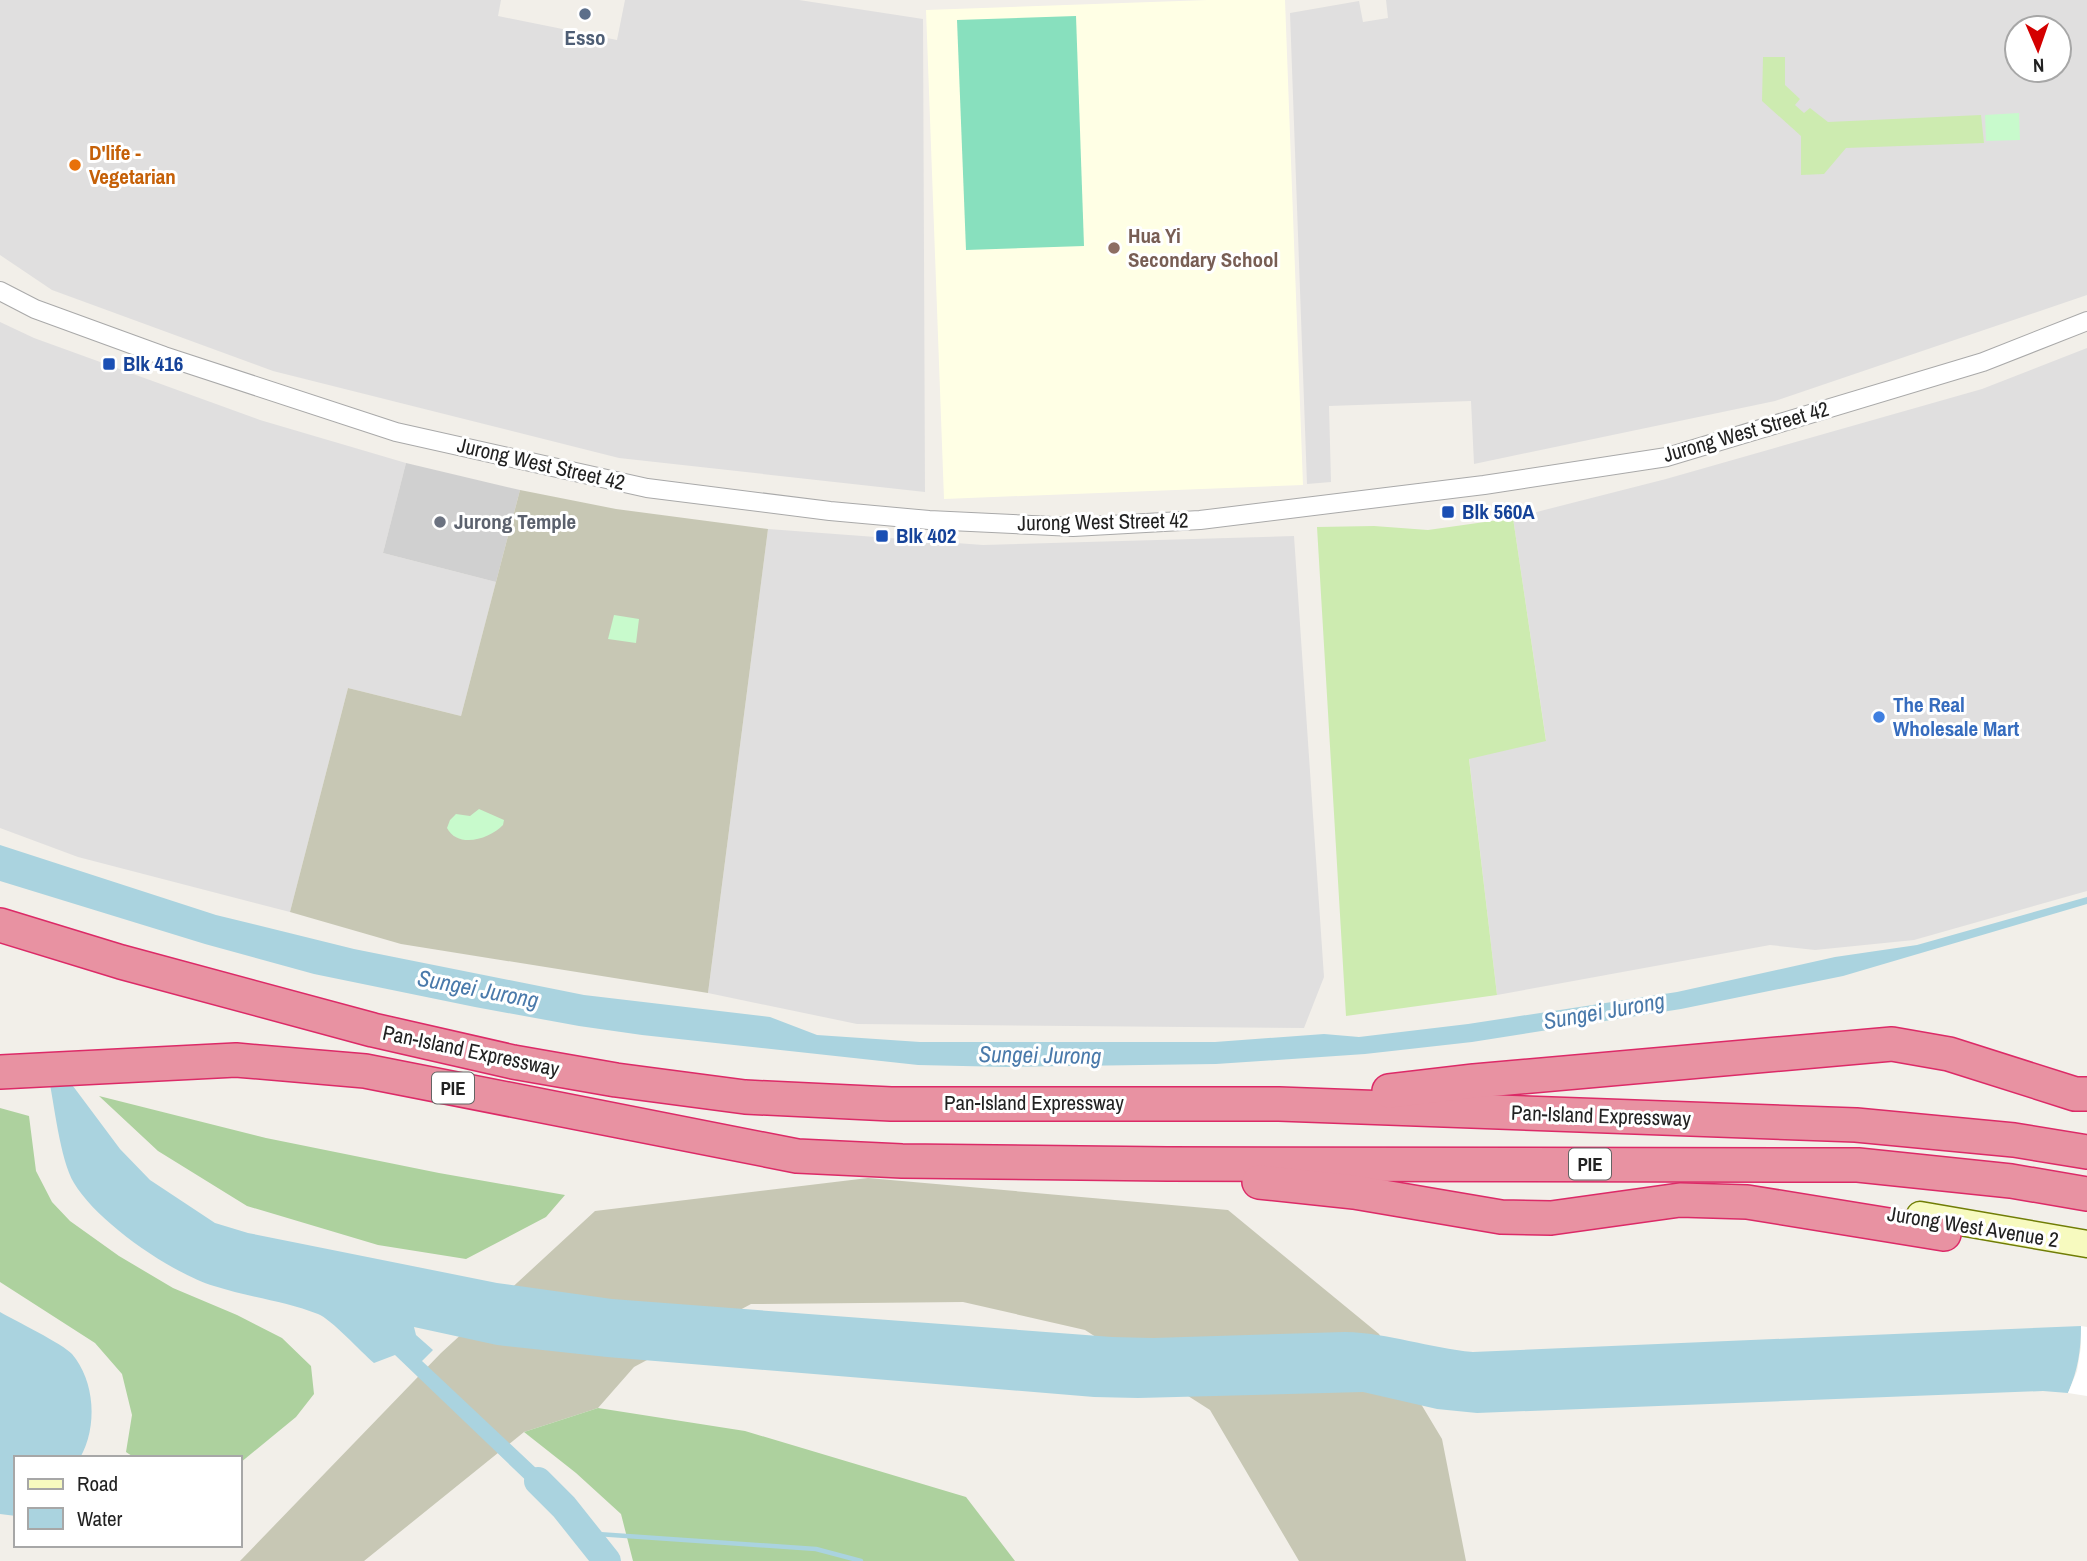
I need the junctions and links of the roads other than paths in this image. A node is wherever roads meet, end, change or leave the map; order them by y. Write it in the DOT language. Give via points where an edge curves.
graph roads {
  1 [pos="0,291"];
  2 [pos="2087,321"];
  3 [pos="0,925"];
  4 [pos="0,1072"];
  5 [pos="2087,1094"];
  6 [pos="1279,1104"];
  7 [pos="2087,1152"];
  8 [pos="1167,1164"];
  9 [pos="2087,1194"];
  10 [pos="1862,1220"];
  11 [pos="1944,1234"];
  12 [pos="2087,1244"];
  13 [pos="2087,1260"];
  1 -- 2 [label="street, Jurong West Street 42" via="35,309 143,348 396,432 647,488 830,511 1073,527 1200,520 1667,457 1997,357"];
  3 -- 6 [label="highway, Pan-Island Expressway / PIE" via="373,1030 617,1080 745,1097 891,1104"];
  4 -- 8 [label="highway, Pan-Island Expressway / PIE" via="236,1060 365,1071 797,1156"];
  5 -- 6 [label="highway" via="1949,1054 1892,1044 1474,1081"];
  6 -- 7 [label="highway, Pan-Island Expressway / PIE" via="1856,1125"];
  8 -- 9 [label="highway, Pan-Island Expressway / PIE" via="1858,1165"];
  8 -- 10 [label="highway" via="1501,1217 1551,1218 1680,1200 1747,1202"];
  10 -- 11 [label="highway"];
  10 -- 12 [label="main road, Jurong West Avenue 2" via="1891,1210"];
  11 -- 13 [label="main road, Jurong West Avenue 2"];
}
